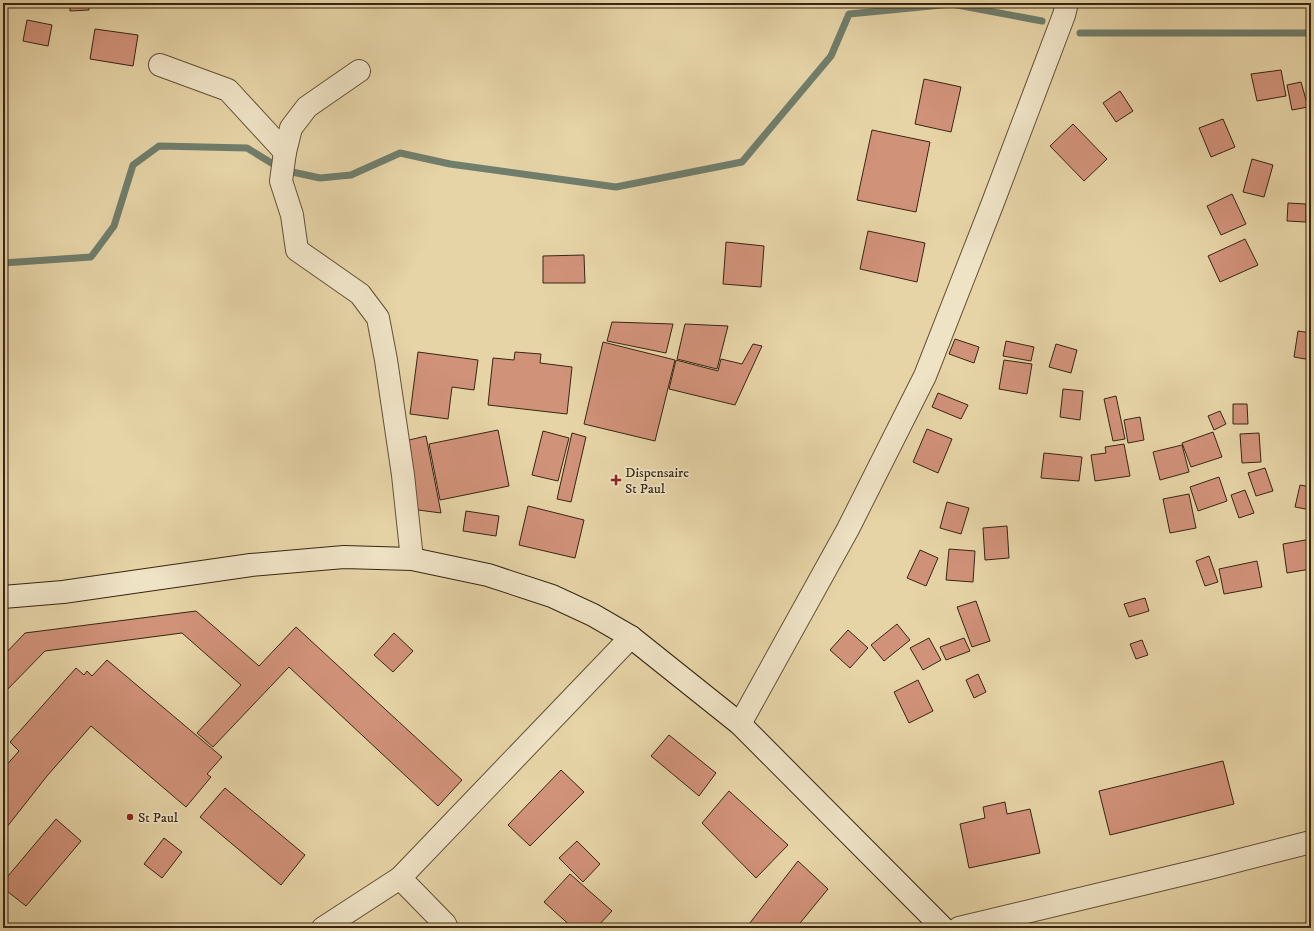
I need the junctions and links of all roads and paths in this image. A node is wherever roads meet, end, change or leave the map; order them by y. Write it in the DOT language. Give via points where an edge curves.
graph roads {
  1 [pos="1067,3"];
  2 [pos="160,65"];
  3 [pos="359,71"];
  4 [pos="285,152"];
  5 [pos="412,559"];
  6 [pos="3,597"];
  7 [pos="631,637"];
  8 [pos="740,724"];
  9 [pos="1311,842"];
  10 [pos="400,878"];
  11 [pos="323,928"];
  12 [pos="447,928"];
  13 [pos="943,928"];
  14 [pos="959,928"];
  1 -- 8 [label="street" via="995,198 925,376 848,529"];
  2 -- 4 [label="street" via="228,90"];
  3 -- 4 [label="street" via="307,107 291,128"];
  4 -- 5 [label="street" via="281,181 292,215 297,250 360,294 378,318 403,475"];
  5 -- 6 [label="street" via="344,557 251,565 63,592"];
  5 -- 7 [label="street" via="488,575 552,596 593,615"];
  7 -- 8 [label="street"];
  7 -- 10 [label="street"];
  8 -- 13 [label="street"];
  9 -- 14 [label="street"];
  10 -- 11 [label="street"];
  10 -- 12 [label="street"];
}
